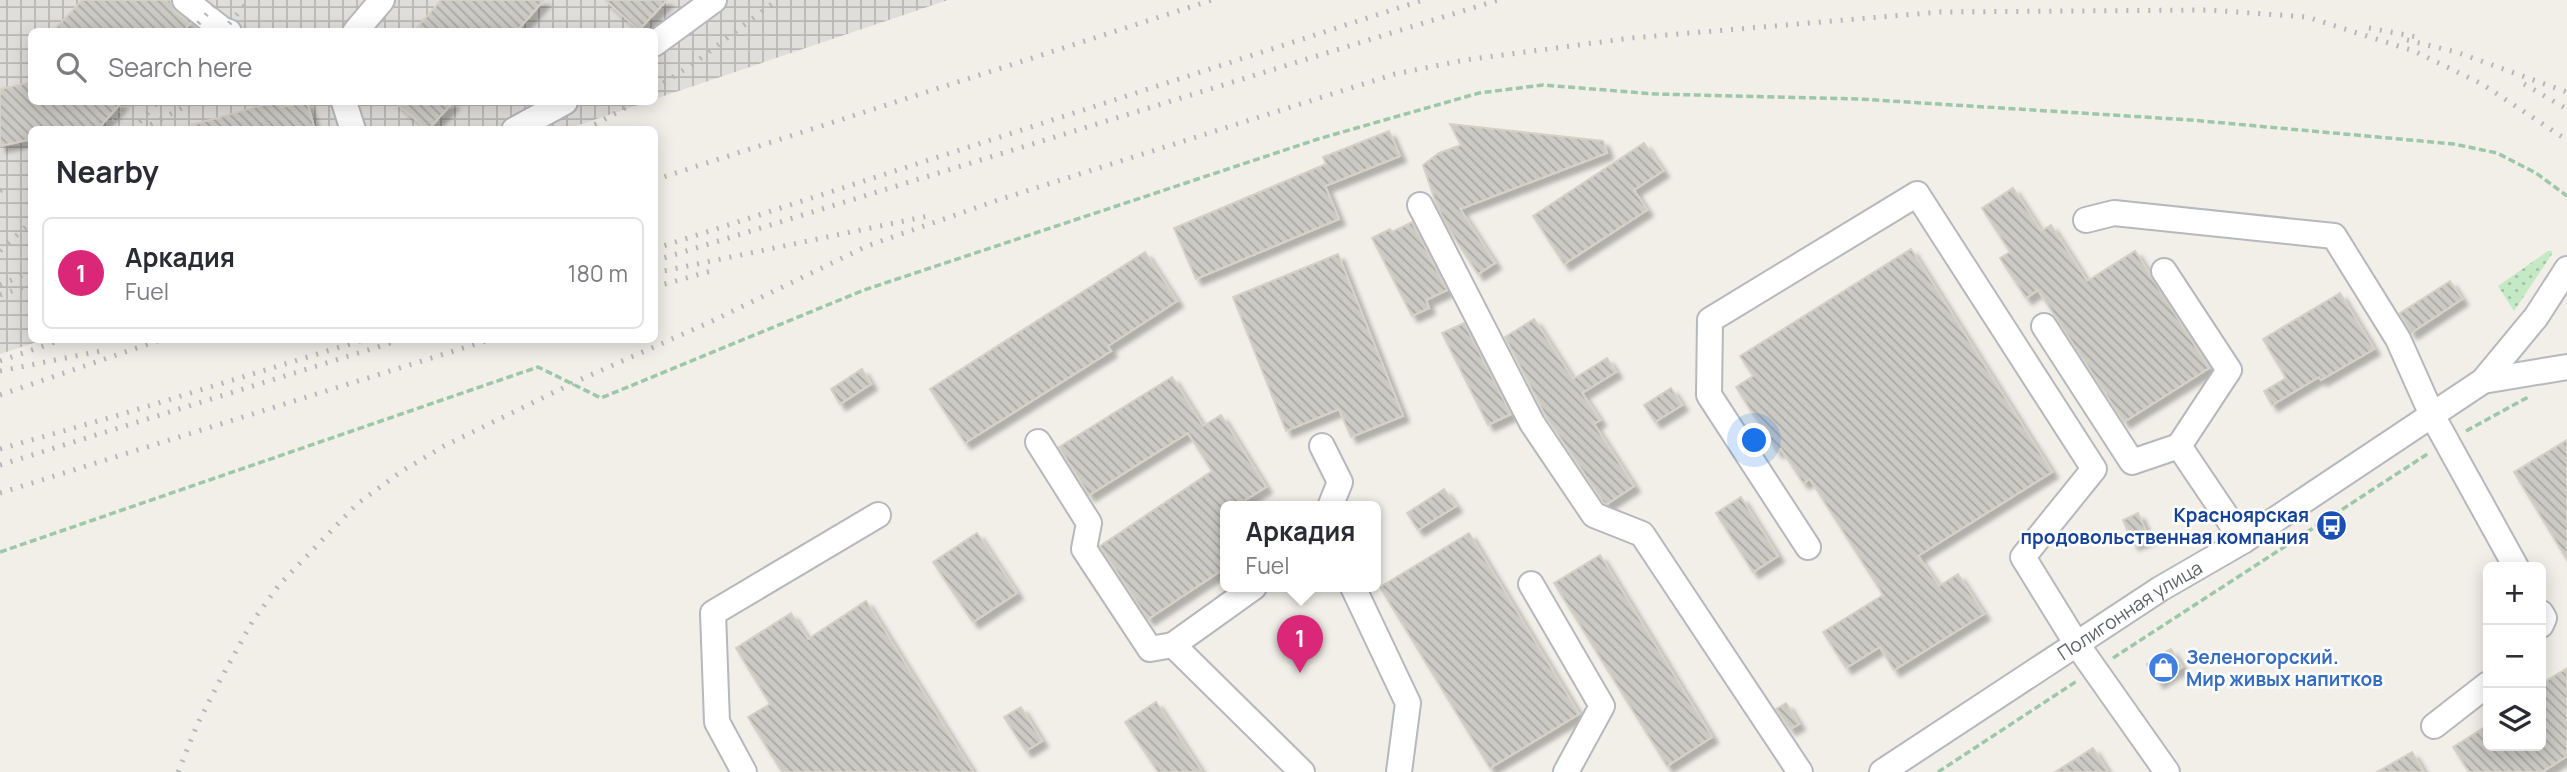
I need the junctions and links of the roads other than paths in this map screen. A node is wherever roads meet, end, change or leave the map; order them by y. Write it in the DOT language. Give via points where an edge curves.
graph roads {
  1 [pos="185,0"];
  2 [pos="382,0"];
  3 [pos="714,0"];
  4 [pos="220,28"];
  5 [pos="358,28"];
  6 [pos="658,41"];
  7 [pos="345,105"];
  8 [pos="560,105"];
  9 [pos="352,126"];
  10 [pos="521,126"];
  11 [pos="1420,205"];
  12 [pos="2086,220"];
  13 [pos="2567,269"];
  14 [pos="2164,271"];
  15 [pos="2044,326"];
  16 [pos="2567,367"];
  17 [pos="2483,381"];
  18 [pos="2432,415"];
  19 [pos="1038,442"];
  20 [pos="1322,446"];
  21 [pos="2179,446"];
  22 [pos="1332,501"];
  23 [pos="878,514"];
  24 [pos="2243,541"];
  25 [pos="1808,547"];
  26 [pos="2513,562"];
  27 [pos="1531,584"];
  28 [pos="1247,592"];
  29 [pos="1355,592"];
  30 [pos="2076,643"];
  31 [pos="1173,645"];
  32 [pos="2483,688"];
  33 [pos="2434,726"];
  34 [pos="744,772"];
  35 [pos="1302,772"];
  36 [pos="1399,772"];
  37 [pos="1566,772"];
  38 [pos="1800,772"];
  39 [pos="1882,772"];
  40 [pos="2168,772"];
  1 -- 4 [label="lane"];
  2 -- 5 [label="lane"];
  3 -- 6 [label="lane"];
  7 -- 9 [label="lane"];
  8 -- 10 [label="lane"];
  11 -- 38 [label="lane" via="1540,435 1594,515 1642,534"];
  12 -- 18 [label="lane" via="2113,213 2333,236 2398,339"];
  13 -- 17 [label="lane, Полигонная улица" via="2536,317"];
  14 -- 21 [label="lane" via="2229,370"];
  15 -- 21 [label="lane" via="2132,462"];
  16 -- 17 [label="lane, Полигонная улица"];
  17 -- 18 [label="lane, Полигонная улица"];
  18 -- 24 [label="lane, Полигонная улица"];
  18 -- 26 [label="lane"];
  19 -- 31 [label="lane" via="1089,523 1084,549 1150,649"];
  20 -- 22 [label="lane" via="1340,482"];
  21 -- 24 [label="lane"];
  23 -- 34 [label="lane" via="713,613 716,722"];
  24 -- 30 [label="lane, Полигонная улица"];
  25 -- 30 [label="lane" via="1709,395 1710,320 1917,194 2094,469 2023,557"];
  27 -- 37 [label="lane" via="1602,706"];
  28 -- 31 [label="lane"];
  29 -- 36 [label="lane" via="1408,703"];
  30 -- 39 [label="lane, Полигонная улица"];
  30 -- 40 [label="lane"];
  31 -- 35 [label="lane"];
  32 -- 33 [label="lane"];
}
